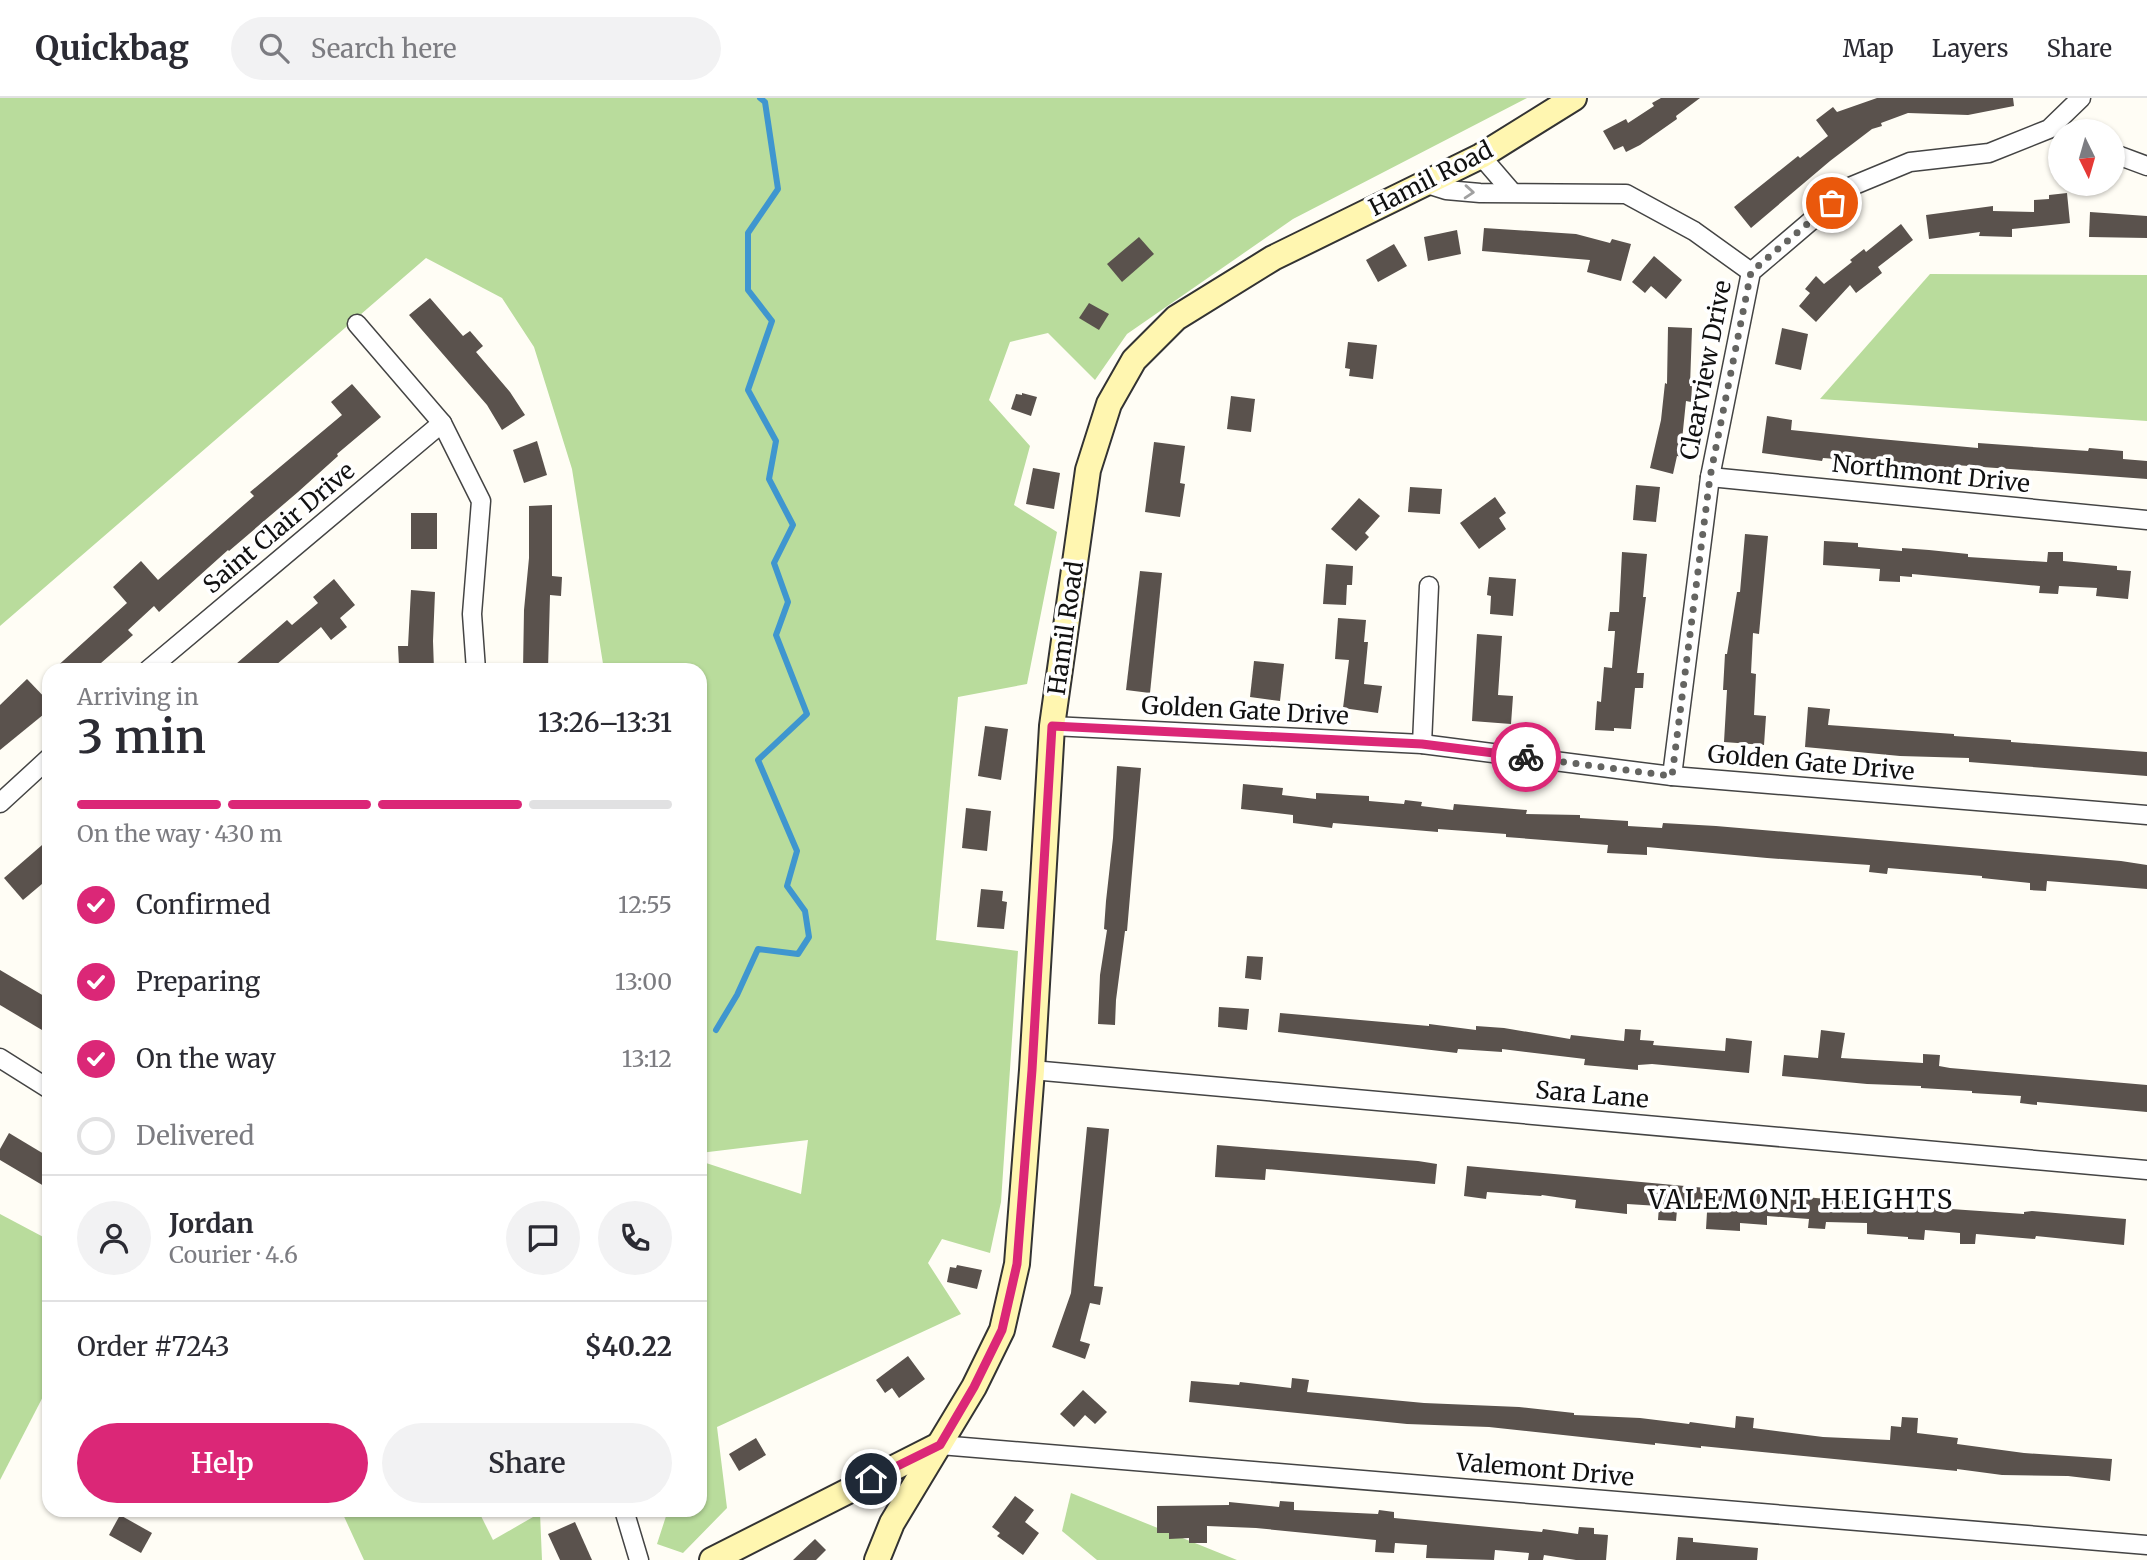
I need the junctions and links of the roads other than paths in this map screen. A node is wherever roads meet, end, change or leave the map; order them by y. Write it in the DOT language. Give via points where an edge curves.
graph roads {
  1 [pos="1574,98"];
  2 [pos="2081,98"];
  3 [pos="2064,119"];
  4 [pos="2048,133"];
  5 [pos="1481,156"];
  6 [pos="2125,158"];
  7 [pos="2147,166"];
  8 [pos="1427,184"];
  9 [pos="1512,192"];
  10 [pos="1751,272"];
  11 [pos="357,324"];
  12 [pos="442,423"];
  13 [pos="1710,477"];
  14 [pos="2147,520"];
  15 [pos="1429,586"];
  16 [pos="156,663"];
  17 [pos="476,663"];
  18 [pos="1052,726"];
  19 [pos="1422,744"];
  20 [pos="42,764"];
  21 [pos="1672,776"];
  22 [pos="0,803"];
  23 [pos="2147,815"];
  24 [pos="0,1058"];
  25 [pos="1032,1070"];
  26 [pos="42,1085"];
  27 [pos="2147,1170"];
  28 [pos="940,1445"];
  29 [pos="626,1517"];
  30 [pos="2139,1549"];
  31 [pos="639,1560"];
  32 [pos="712,1560"];
  33 [pos="877,1560"];
  1 -- 5 [label="street, Hamil Road"];
  2 -- 3 [label="street, Clearview Drive"];
  4 -- 10 [label="street, Clearview Drive" via="1989,153 1910,162 1852,186"];
  5 -- 8 [label="street, Hamil Road"];
  5 -- 9 [label="street"];
  6 -- 7 [label="street"];
  8 -- 9 [label="street, one-way" via="1446,190"];
  8 -- 18 [label="street, Hamil Road" via="1273,258 1176,318 1134,360 1110,404 1088,470"];
  9 -- 10 [label="street" via="1626,194 1694,231"];
  10 -- 13 [label="street, Clearview Drive"];
  11 -- 12 [label="street"];
  12 -- 16 [label="street, Saint Clair Drive"];
  12 -- 17 [label="street" via="481,501 472,614"];
  13 -- 14 [label="street, Northmont Drive"];
  13 -- 21 [label="street, Clearview Drive"];
  15 -- 19 [label="street"];
  18 -- 19 [label="street, Golden Gate Drive"];
  18 -- 25 [label="street, Hamil Road"];
  19 -- 21 [label="street, Golden Gate Drive"];
  20 -- 22 [label="street"];
  21 -- 23 [label="street, Golden Gate Drive"];
  24 -- 26 [label="street"];
  25 -- 27 [label="street, Sara Lane"];
  25 -- 28 [label="street, Hamil Road" via="1017,1264 1002,1330"];
  28 -- 30 [label="street, Valemont Drive"];
  28 -- 32 [label="street"];
  28 -- 33 [label="street, Hamil Road" via="892,1523"];
  29 -- 31 [label="street"];
}
